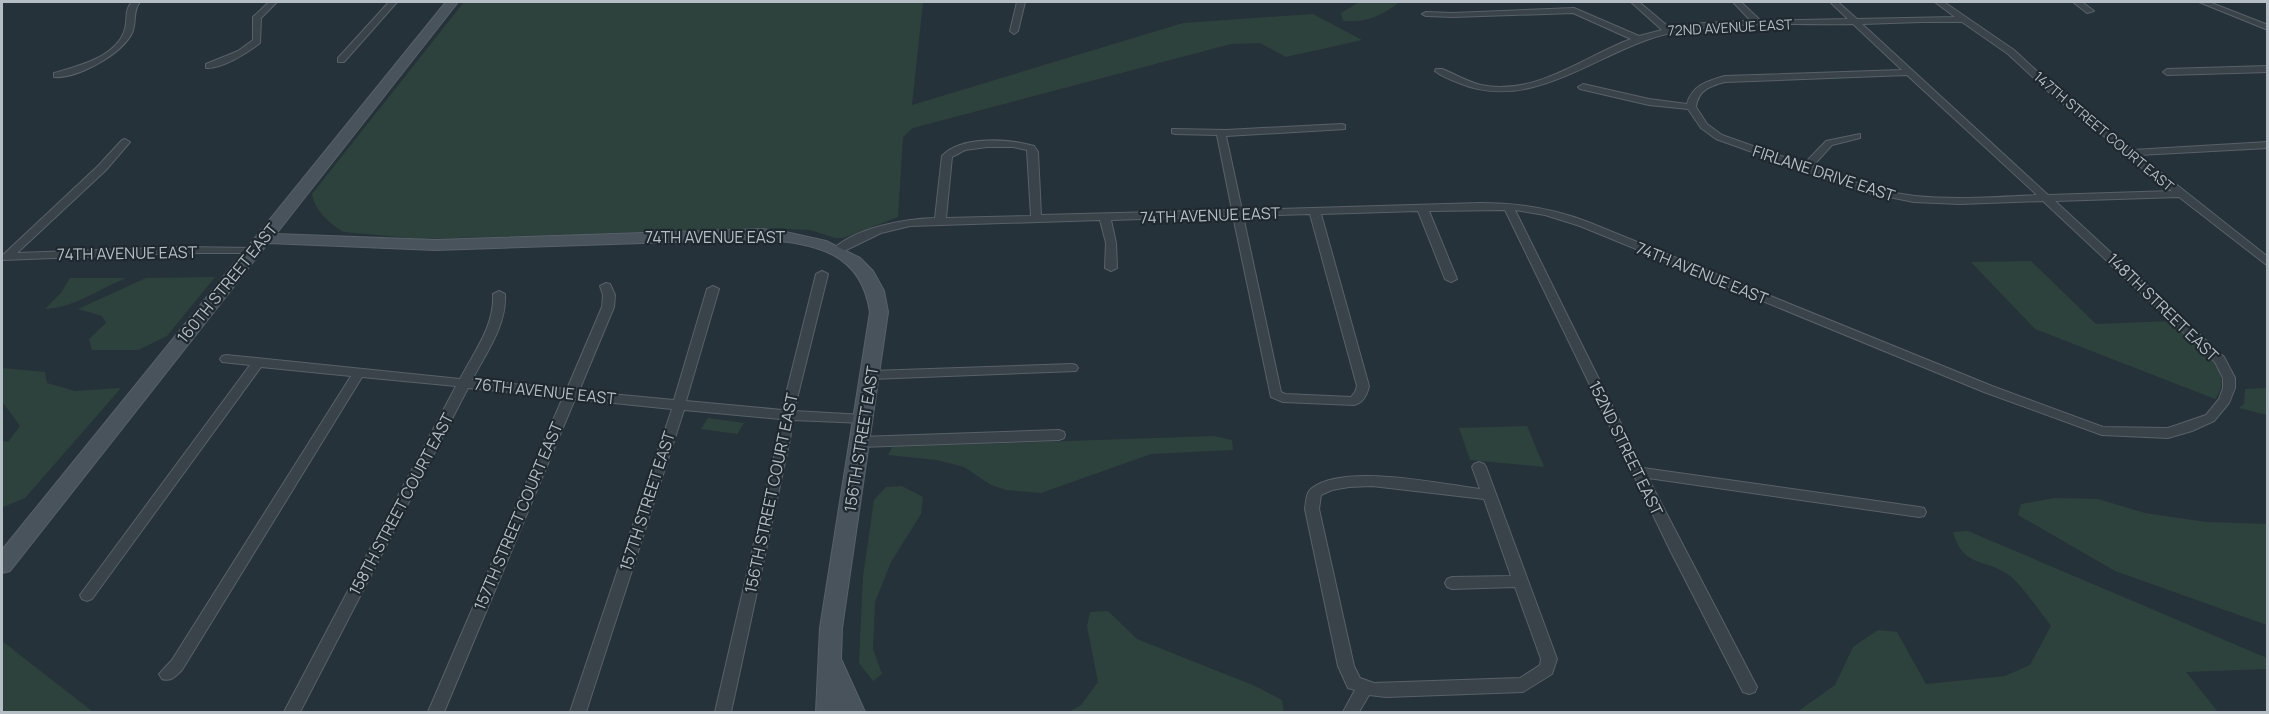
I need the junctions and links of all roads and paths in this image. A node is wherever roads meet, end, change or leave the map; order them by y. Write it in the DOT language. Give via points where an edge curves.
graph roads {
  1 [pos="136,2"];
  2 [pos="273,2"];
  3 [pos="393,2"];
  4 [pos="452,2"];
  5 [pos="1021,2"];
  6 [pos="1635,2"];
  7 [pos="1737,2"];
  8 [pos="1834,2"];
  9 [pos="1939,2"];
  10 [pos="2077,2"];
  11 [pos="2203,2"];
  12 [pos="2090,11"];
  13 [pos="1426,14"];
  14 [pos="1964,19"];
  15 [pos="1857,22"];
  16 [pos="1759,24"];
  17 [pos="2268,28"];
  18 [pos="1668,30"];
  19 [pos="1014,31"];
  20 [pos="1636,38"];
  21 [pos="341,60"];
  22 [pos="208,66"];
  23 [pos="2268,69"];
  24 [pos="1439,70"];
  25 [pos="1911,72"];
  26 [pos="2167,72"];
  27 [pos="57,75"];
  28 [pos="1583,87"];
  29 [pos="1692,110"];
  30 [pos="1342,127"];
  31 [pos="1175,131"];
  32 [pos="1221,133"];
  33 [pos="1857,136"];
  34 [pos="125,142"];
  35 [pos="2268,145"];
  36 [pos="2128,153"];
  37 [pos="1805,168"];
  38 [pos="2179,194"];
  39 [pos="2043,197"];
  40 [pos="1508,206"];
  41 [pos="1422,207"];
  42 [pos="1315,212"];
  43 [pos="1237,214"];
  44 [pos="1105,218"];
  45 [pos="1036,219"];
  46 [pos="940,221"];
  47 [pos="263,238"];
  48 [pos="252,251"];
  49 [pos="836,251"];
  50 [pos="5,257"];
  51 [pos="2268,263"];
  52 [pos="1112,268"];
  53 [pos="822,274"];
  54 [pos="1451,279"];
  55 [pos="606,286"];
  56 [pos="713,289"];
  57 [pos="499,294"];
  58 [pos="226,359"];
  59 [pos="256,364"];
  60 [pos="1072,368"];
  61 [pos="359,372"];
  62 [pos="871,375"];
  63 [pos="465,383"];
  64 [pos="569,394"];
  65 [pos="679,405"];
  66 [pos="787,415"];
  67 [pos="864,418"];
  68 [pos="2124,433"];
  69 [pos="1059,435"];
  70 [pos="860,442"];
  71 [pos="1479,468"];
  72 [pos="1638,472"];
  73 [pos="1489,495"];
  74 [pos="1919,512"];
  75 [pos="2,565"];
  76 [pos="1519,580"];
  77 [pos="1452,583"];
  78 [pos="87,595"];
  79 [pos="830,644"];
  80 [pos="167,674"];
  81 [pos="1365,687"];
  82 [pos="1749,687"];
  83 [pos="292,712"];
  84 [pos="436,712"];
  85 [pos="578,712"];
  86 [pos="723,712"];
  87 [pos="828,712"];
  88 [pos="853,712"];
  89 [pos="1351,712"];
  1 -- 27 [label="street" via="130,9 129,30 120,43 85,66"];
  2 -- 22 [label="street" via="257,17 257,41 241,53"];
  3 -- 21 [label="street"];
  4 -- 47 [label="street, 160TH STREET EAST"];
  5 -- 19 [label="street"];
  6 -- 18 [label="street"];
  7 -- 16 [label="street"];
  8 -- 15 [label="street, 148TH STREET EAST"];
  9 -- 14 [label="street, 147TH STREET COURT EAST"];
  10 -- 12 [label="street"];
  11 -- 17 [label="street"];
  13 -- 20 [label="street" via="1574,10"];
  14 -- 15 [label="street, 72ND AVENUE EAST"];
  14 -- 36 [label="street, 147TH STREET COURT EAST" via="2011,52"];
  15 -- 16 [label="street, 72ND AVENUE EAST"];
  15 -- 25 [label="street, 148TH STREET EAST"];
  16 -- 18 [label="street, 72ND AVENUE EAST"];
  18 -- 20 [label="street, 72ND AVENUE EAST"];
  20 -- 24 [label="street, 72ND AVENUE EAST" via="1564,75 1518,87 1485,88"];
  23 -- 26 [label="street"];
  25 -- 29 [label="street" via="1725,79 1700,88 1694,95"];
  25 -- 39 [label="street, 148TH STREET EAST"];
  28 -- 29 [label="street"];
  29 -- 37 [label="street, FIRLANE DRIVE EAST" via="1719,137"];
  30 -- 32 [label="street"];
  31 -- 32 [label="street"];
  32 -- 43 [label="street"];
  33 -- 37 [label="street" via="1829,143"];
  34 -- 50 [label="street"];
  35 -- 36 [label="street"];
  36 -- 38 [label="street, 147TH STREET COURT EAST"];
  37 -- 39 [label="street, FIRLANE DRIVE EAST" via="1874,192 1914,199"];
  38 -- 39 [label="street, FIRLANE DRIVE EAST"];
  38 -- 51 [label="street, 147TH STREET COURT EAST"];
  39 -- 68 [label="street, 148TH STREET EAST" via="2215,355 2229,378 2225,400 2216,413 2200,424 2168,433"];
  40 -- 41 [label="street, 74TH AVENUE EAST"];
  40 -- 68 [label="street, 74TH AVENUE EAST" via="1556,213 1988,389 2102,431"];
  40 -- 72 [label="street, 152ND STREET EAST"];
  41 -- 42 [label="street, 74TH AVENUE EAST"];
  41 -- 54 [label="street"];
  42 -- 43 [label="street, 74TH AVENUE EAST"];
  42 -- 43 [label="street" via="1363,386 1362,394 1354,401 1277,396"];
  43 -- 44 [label="street, 74TH AVENUE EAST"];
  44 -- 45 [label="street, 74TH AVENUE EAST"];
  44 -- 52 [label="street"];
  45 -- 46 [label="street, 74TH AVENUE EAST"];
  45 -- 46 [label="street" via="1032,149 1017,144 954,148 947,156"];
  46 -- 49 [label="street, 74TH AVENUE EAST" via="888,227"];
  47 -- 48 [label="street, 160TH STREET EAST"];
  47 -- 49 [label="street, 74TH AVENUE EAST" via="435,245 762,234 806,240"];
  48 -- 50 [label="street, 74TH AVENUE EAST"];
  48 -- 75 [label="street, 160TH STREET EAST"];
  49 -- 62 [label="street, 156TH STREET EAST" via="863,270 876,292 879,312"];
  53 -- 66 [label="street, 156TH STREET COURT EAST"];
  55 -- 64 [label="street, 157TH STREET COURT EAST" via="608,307"];
  56 -- 65 [label="street, 157TH STREET EAST"];
  57 -- 63 [label="street, 158TH STREET COURT EAST" via="495,324"];
  58 -- 59 [label="street, 76TH AVENUE EAST"];
  59 -- 61 [label="street, 76TH AVENUE EAST"];
  59 -- 78 [label="street"];
  60 -- 62 [label="street"];
  61 -- 63 [label="street, 76TH AVENUE EAST"];
  61 -- 80 [label="street" via="177,666"];
  62 -- 67 [label="street, 156TH STREET EAST"];
  63 -- 64 [label="street, 76TH AVENUE EAST"];
  63 -- 83 [label="street, 158TH STREET COURT EAST"];
  64 -- 65 [label="street, 76TH AVENUE EAST"];
  64 -- 84 [label="street, 157TH STREET COURT EAST"];
  65 -- 66 [label="street, 76TH AVENUE EAST"];
  65 -- 85 [label="street, 157TH STREET EAST"];
  66 -- 67 [label="street, 76TH AVENUE EAST"];
  66 -- 86 [label="street, 156TH STREET COURT EAST"];
  67 -- 70 [label="street, 156TH STREET EAST"];
  69 -- 70 [label="street"];
  70 -- 79 [label="street, 156TH STREET EAST"];
  71 -- 73 [label="street"];
  72 -- 74 [label="street"];
  72 -- 82 [label="street, 152ND STREET EAST"];
  73 -- 76 [label="street"];
  73 -- 81 [label="street" via="1361,481 1320,487 1315,492 1312,509 1346,666 1354,683"];
  76 -- 77 [label="street"];
  76 -- 81 [label="street" via="1549,659 1542,674 1523,685 1386,690"];
  79 -- 87 [label="street, 156TH STREET EAST"];
  79 -- 88 [label="street" via="839,682"];
  81 -- 89 [label="street"];
}
